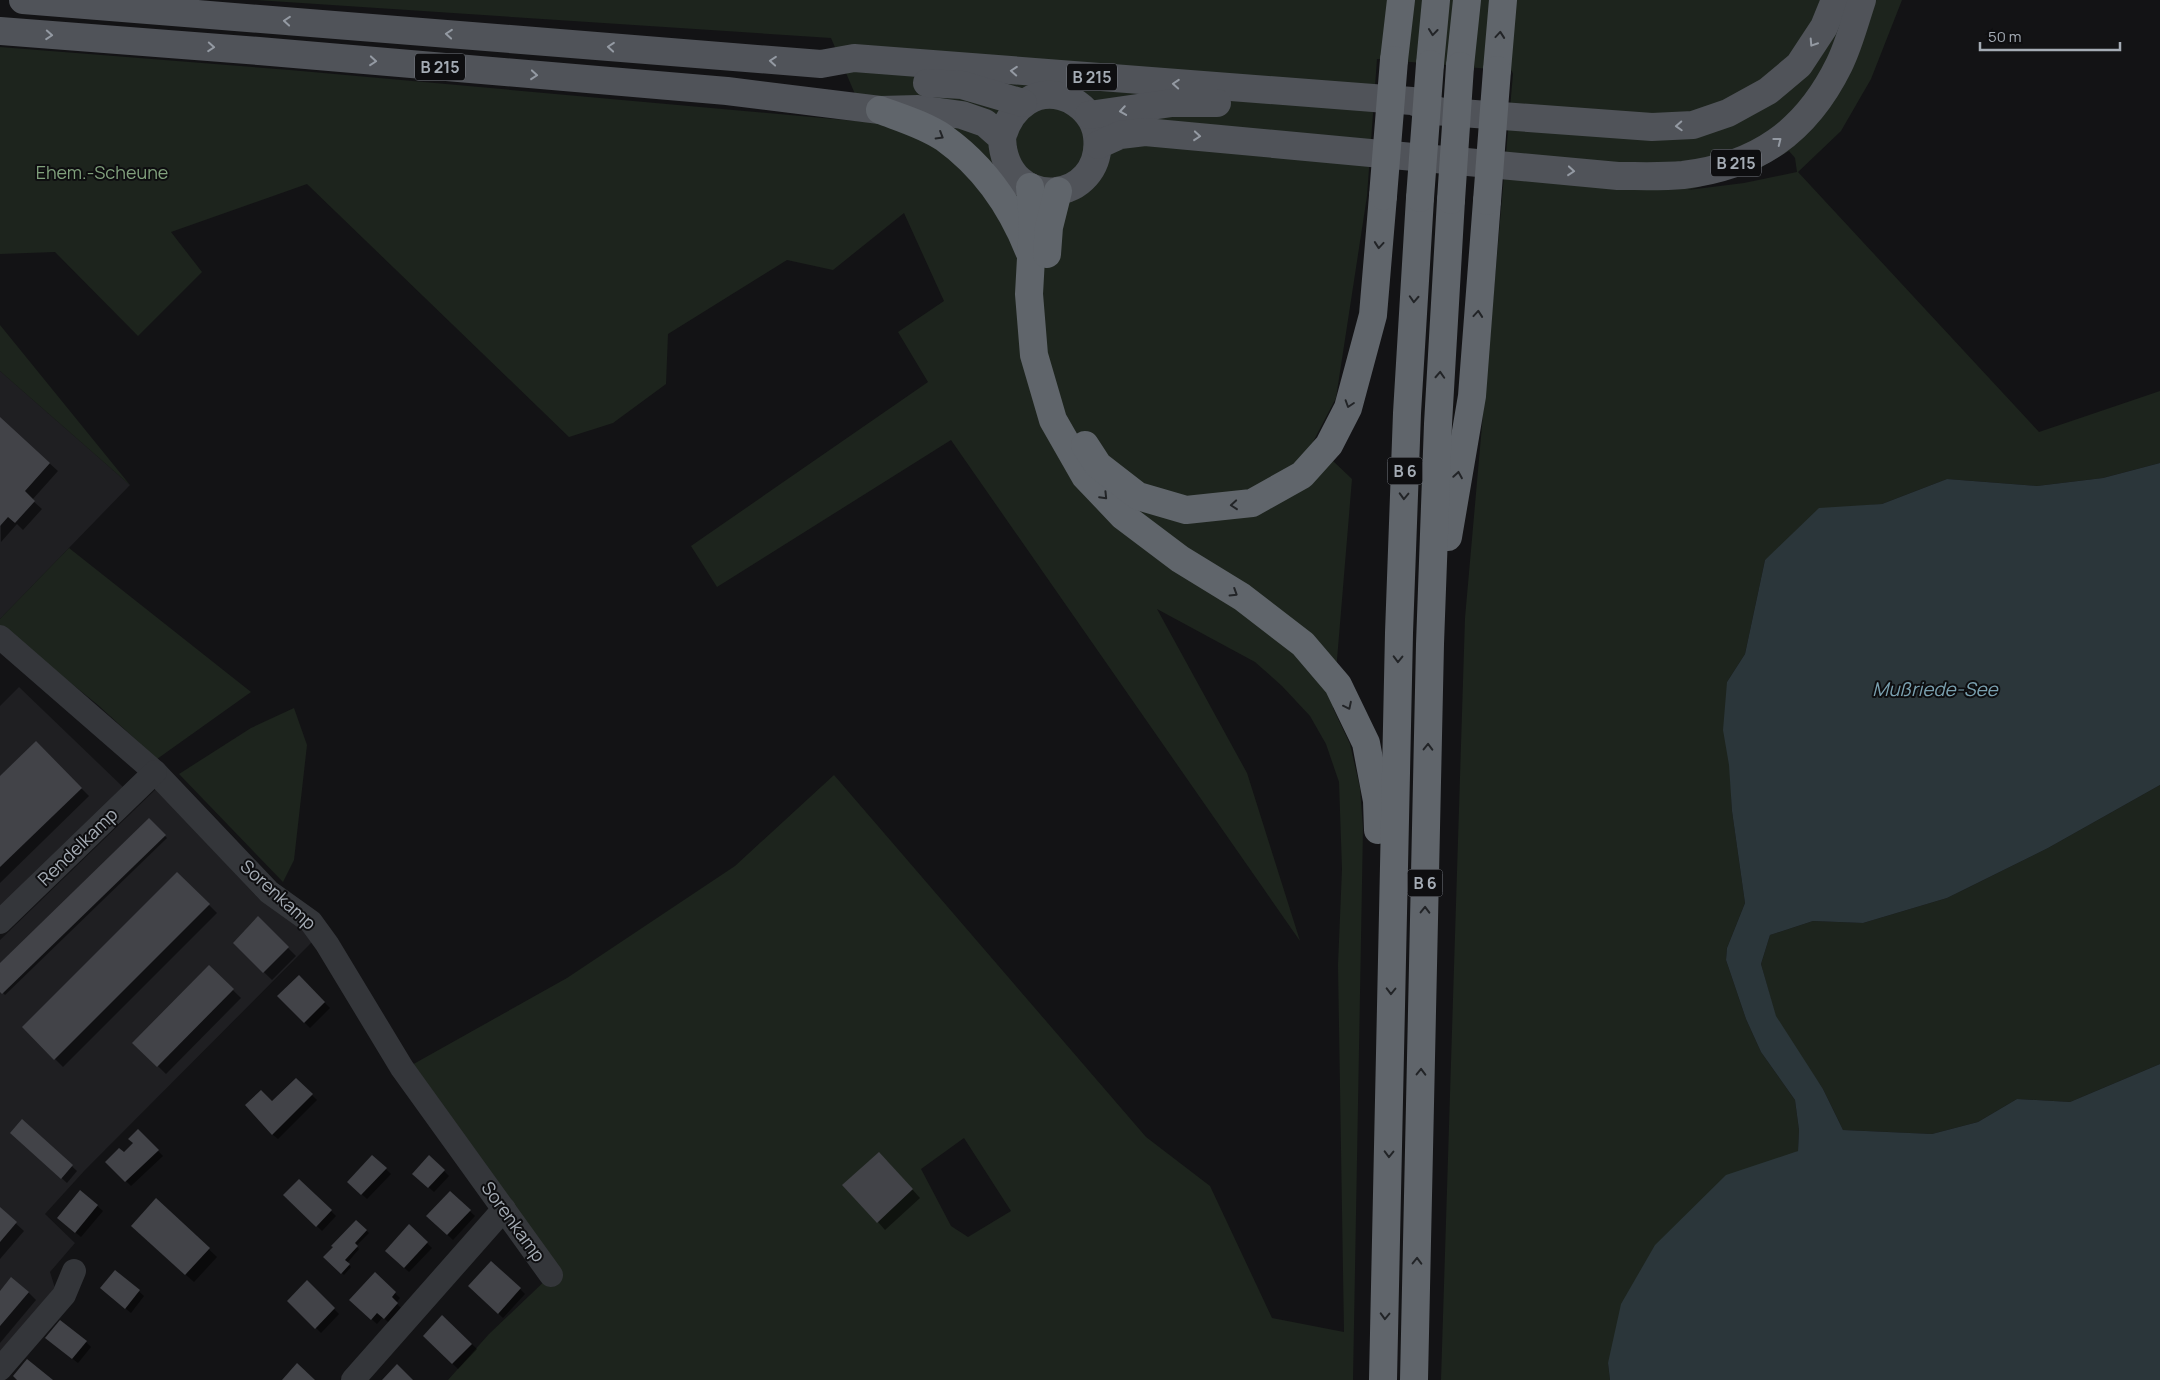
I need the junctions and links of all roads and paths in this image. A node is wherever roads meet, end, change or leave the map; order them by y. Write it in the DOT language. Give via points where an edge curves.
graph roads {
  1 [pos="23,0"];
  2 [pos="1401,0"];
  3 [pos="1436,0"];
  4 [pos="1467,0"];
  5 [pos="1503,0"];
  6 [pos="1835,0"];
  7 [pos="1862,0"];
  8 [pos="0,31"];
  9 [pos="821,64"];
  10 [pos="1023,103"];
  11 [pos="880,110"];
  12 [pos="1436,110"];
  13 [pos="1089,115"];
  14 [pos="1002,138"];
  15 [pos="1098,145"];
  16 [pos="1030,187"];
  17 [pos="1058,191"];
  18 [pos="1032,258"];
  19 [pos="0,638"];
  20 [pos="1430,644"];
  21 [pos="155,772"];
  22 [pos="0,922"];
  23 [pos="1392,943"];
  24 [pos="504,1209"];
  25 [pos="74,1271"];
  26 [pos="551,1275"];
  27 [pos="0,1369"];
  28 [pos="353,1380"];
  29 [pos="1383,1380"];
  30 [pos="1414,1380"];
  9 -- 1 [label="main road, B 215, one-way"];
  2 -- 17 [label="highway, one-way, bridge" via="1373,315 1348,408 1329,445 1302,475 1252,503 1186,510 1138,496 1098,465 1065,415 1046,356 1043,290 1049,227"];
  3 -- 23 [label="highway, B 6, one-way, bridge" via="1407,413"];
  20 -- 4 [label="highway, B 6, one-way, bridge" via="1438,424"];
  20 -- 5 [label="highway, one-way, bridge" via="1472,396"];
  6 -- 12 [label="main road, B 215, one-way" via="1824,27 1799,65 1768,91 1728,113 1693,125 1652,127"];
  15 -- 7 [label="main road, B 215, one-way" via="1120,135 1145,132 1618,176 1683,175 1742,162 1770,147 1800,124 1823,94 1840,63"];
  8 -- 11 [label="main road, B 215, one-way" via="727,91"];
  9 -- 10 [label="main road, B 215" via="849,77 962,85"];
  12 -- 9 [label="main road, B 215, one-way" via="1412,101 854,58"];
  10 -- 13 [label="main road, B 215" via="1051,95 1066,98"];
  10 -- 14 [label="main road" via="1009,118"];
  11 -- 14 [label="main road, B 215" via="918,109 962,115 985,123"];
  11 -- 18 [label="highway, one-way" via="914,122 942,137 970,159 1000,195 1020,228"];
  12 -- 13 [label="main road, B 215, one-way" via="1411,114 1202,102"];
  13 -- 15 [label="main road, B 215"];
  14 -- 16 [label="main road" via="1008,167 1017,179"];
  15 -- 17 [label="main road" via="1096,158 1082,180"];
  16 -- 17 [label="main road"];
  16 -- 18 [label="highway"];
  18 -- 23 [label="highway, one-way" via="1029,294 1034,355 1053,420 1085,476 1130,521 1180,559 1242,597 1303,644 1338,685 1366,743 1378,801 1378,920"];
  19 -- 21 [label="street, Sorenkamp"];
  30 -- 20 [label="highway, B 6, one-way"];
  21 -- 22 [label="street, Rendelkamp"];
  21 -- 24 [label="street, Sorenkamp" via="269,892 311,922 402,1068"];
  23 -- 29 [label="highway, B 6, one-way"];
  24 -- 26 [label="street, Sorenkamp"];
  24 -- 28 [label="street"];
  25 -- 27 [label="street" via="64,1295"];
}
